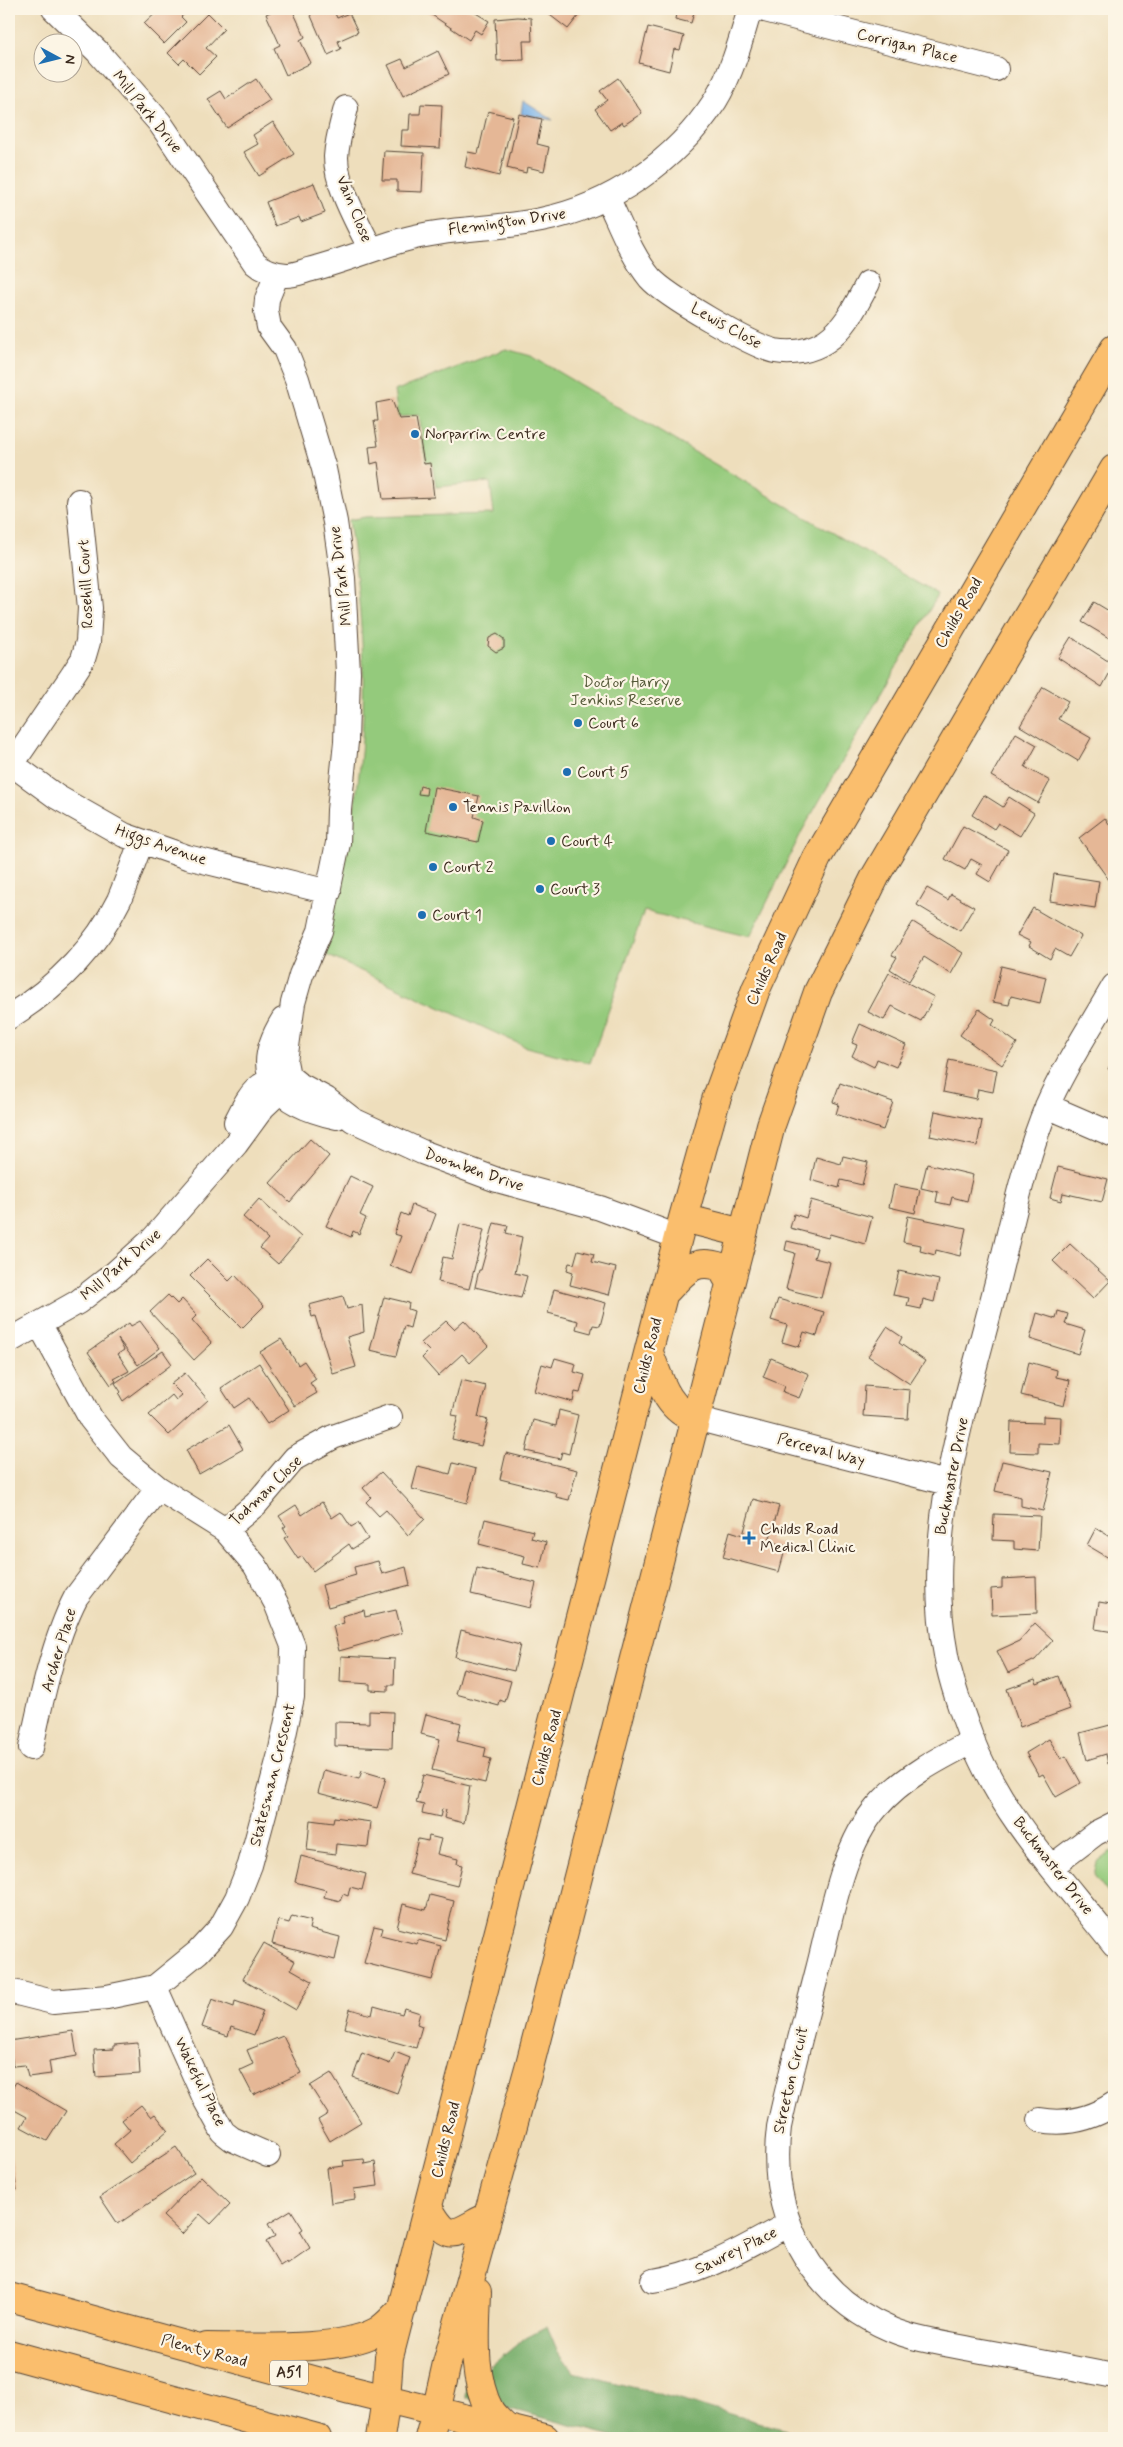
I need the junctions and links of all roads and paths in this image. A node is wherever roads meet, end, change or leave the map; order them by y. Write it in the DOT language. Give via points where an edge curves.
graph roads {
  1 [pos="54,9"];
  2 [pos="750,9"];
  3 [pos="761,9"];
  4 [pos="996,69"];
  5 [pos="346,108"];
  6 [pos="607,197"];
  7 [pos="371,250"];
  8 [pos="868,283"];
  9 [pos="276,284"];
  10 [pos="1114,349"];
  11 [pos="1114,469"];
  12 [pos="79,501"];
  13 [pos="10,763"];
  14 [pos="141,842"];
  15 [pos="322,890"];
  16 [pos="1114,986"];
  17 [pos="9,1017"];
  18 [pos="280,1082"];
  19 [pos="1047,1106"];
  20 [pos="1114,1135"];
  21 [pos="681,1228"];
  22 [pos="740,1243"];
  23 [pos="730,1283"];
  24 [pos="665,1292"];
  25 [pos="40,1324"];
  26 [pos="9,1341"];
  27 [pos="649,1353"];
  28 [pos="390,1417"];
  29 [pos="695,1418"];
  30 [pos="948,1483"];
  31 [pos="158,1488"];
  32 [pos="225,1530"];
  33 [pos="973,1741"];
  34 [pos="31,1748"];
  35 [pos="1114,1824"];
  36 [pos="1051,1867"];
  37 [pos="1114,1946"];
  38 [pos="155,1987"];
  39 [pos="9,1991"];
  40 [pos="1114,2104"];
  41 [pos="1040,2120"];
  42 [pos="268,2155"];
  43 [pos="429,2209"];
  44 [pos="487,2217"];
  45 [pos="789,2224"];
  46 [pos="478,2250"];
  47 [pos="653,2281"];
  48 [pos="9,2297"];
  49 [pos="402,2309"];
  50 [pos="191,2348"];
  51 [pos="9,2354"];
  52 [pos="1114,2376"];
  53 [pos="386,2399"];
  54 [pos="436,2412"];
  55 [pos="506,2428"];
  56 [pos="317,2438"];
  57 [pos="380,2438"];
  58 [pos="429,2438"];
  59 [pos="545,2438"];
  1 -- 9 [label="street, Mill Park Drive" via="98,52 160,123 228,225"];
  2 -- 6 [label="street, Flemington Drive" via="728,75 700,122 652,168"];
  3 -- 4 [label="street, Corrigan Place"];
  5 -- 7 [label="street, Vain Close" via="337,143 338,172"];
  6 -- 7 [label="street, Flemington Drive" via="577,211 540,220 429,233"];
  6 -- 8 [label="street, Lewis Close" via="637,260 651,279 678,300 758,346 795,352 810,350 826,342 845,322"];
  7 -- 9 [label="street, Flemington Drive"];
  9 -- 15 [label="street, Mill Park Drive" via="266,311 269,327 285,349 324,469 335,522 347,624 348,709 338,843"];
  10 -- 21 [label="main road, Childs Road" via="817,858 756,989 716,1100"];
  11 -- 22 [label="main road" via="876,875 818,992 771,1125"];
  12 -- 13 [label="street, Rosehill Court" via="90,608 88,642 83,659"];
  13 -- 14 [label="street, Higgs Avenue" via="92,819"];
  14 -- 15 [label="street, Higgs Avenue"];
  14 -- 17 [label="street" via="116,905 86,950 53,986"];
  15 -- 18 [label="street, Mill Park Drive" via="320,931 301,976"];
  16 -- 19 [label="street, Buckmaster Drive" via="1060,1077"];
  18 -- 21 [label="street, Doomben Drive" via="298,1084 326,1099 353,1120 464,1168 498,1180"];
  18 -- 25 [label="street, Mill Park Drive" via="264,1082 254,1092 214,1167 183,1207 147,1245 78,1302"];
  19 -- 20 [label="street"];
  19 -- 30 [label="street, Buckmaster Drive" via="1029,1160"];
  21 -- 22 [label="main road"];
  21 -- 24 [label="main road, Childs Road"];
  22 -- 23 [label="main road"];
  23 -- 24 [label="main road" via="721,1267 698,1263"];
  23 -- 29 [label="main road"];
  24 -- 27 [label="main road, Childs Road"];
  25 -- 26 [label="street, Mill Park Drive"];
  25 -- 31 [label="street, Statesman Crescent" via="105,1439"];
  27 -- 29 [label="main road" via="665,1394 680,1412"];
  27 -- 43 [label="main road, Childs Road"];
  28 -- 32 [label="street, Todman Close" via="333,1437 295,1458 256,1504"];
  29 -- 30 [label="street, Perceval Way"];
  29 -- 44 [label="main road" via="530,2064"];
  30 -- 33 [label="street, Buckmaster Drive" via="939,1550 941,1619 946,1655"];
  31 -- 32 [label="street, Statesman Crescent"];
  31 -- 34 [label="street, Archer Place" via="69,1610"];
  32 -- 38 [label="street, Statesman Crescent" via="256,1565 276,1603 293,1646 292,1697 250,1865 237,1898 221,1926 198,1952"];
  33 -- 36 [label="street, Buckmaster Drive" via="1000,1794"];
  33 -- 45 [label="street, Streeton Circuit" via="918,1771 896,1788 876,1807 852,1849 779,2127 777,2179"];
  35 -- 36 [label="street" via="1096,1833"];
  36 -- 37 [label="street, Buckmaster Drive"];
  38 -- 39 [label="street, Statesman Crescent" via="107,1997 53,2002"];
  38 -- 42 [label="street, Wakeful Place" via="223,2132 232,2140"];
  40 -- 41 [label="street" via="1090,2118 1070,2122"];
  43 -- 44 [label="main road" via="440,2228 448,2233 458,2232"];
  43 -- 49 [label="main road, Childs Road"];
  44 -- 46 [label="main road"];
  45 -- 47 [label="street, Sawrey Place" via="704,2269"];
  45 -- 52 [label="street, Streeton Circuit" via="818,2275 835,2293 877,2323 914,2337"];
  46 -- 54 [label="main road"];
  46 -- 55 [label="main road" via="476,2346 480,2375 484,2397 492,2413"];
  48 -- 50 [label="main road, Plenty Road / A51"];
  49 -- 50 [label="main road" via="378,2331 361,2338 309,2346"];
  49 -- 53 [label="main road, Childs Road" via="389,2357"];
  50 -- 53 [label="main road, Plenty Road / A51"];
  51 -- 56 [label="main road"];
  53 -- 54 [label="main road, Plenty Road / A51"];
  53 -- 57 [label="main road, Childs Road"];
  54 -- 55 [label="main road, Plenty Road / A51"];
  54 -- 58 [label="main road"];
  55 -- 59 [label="main road, Plenty Road / A51"];
}
